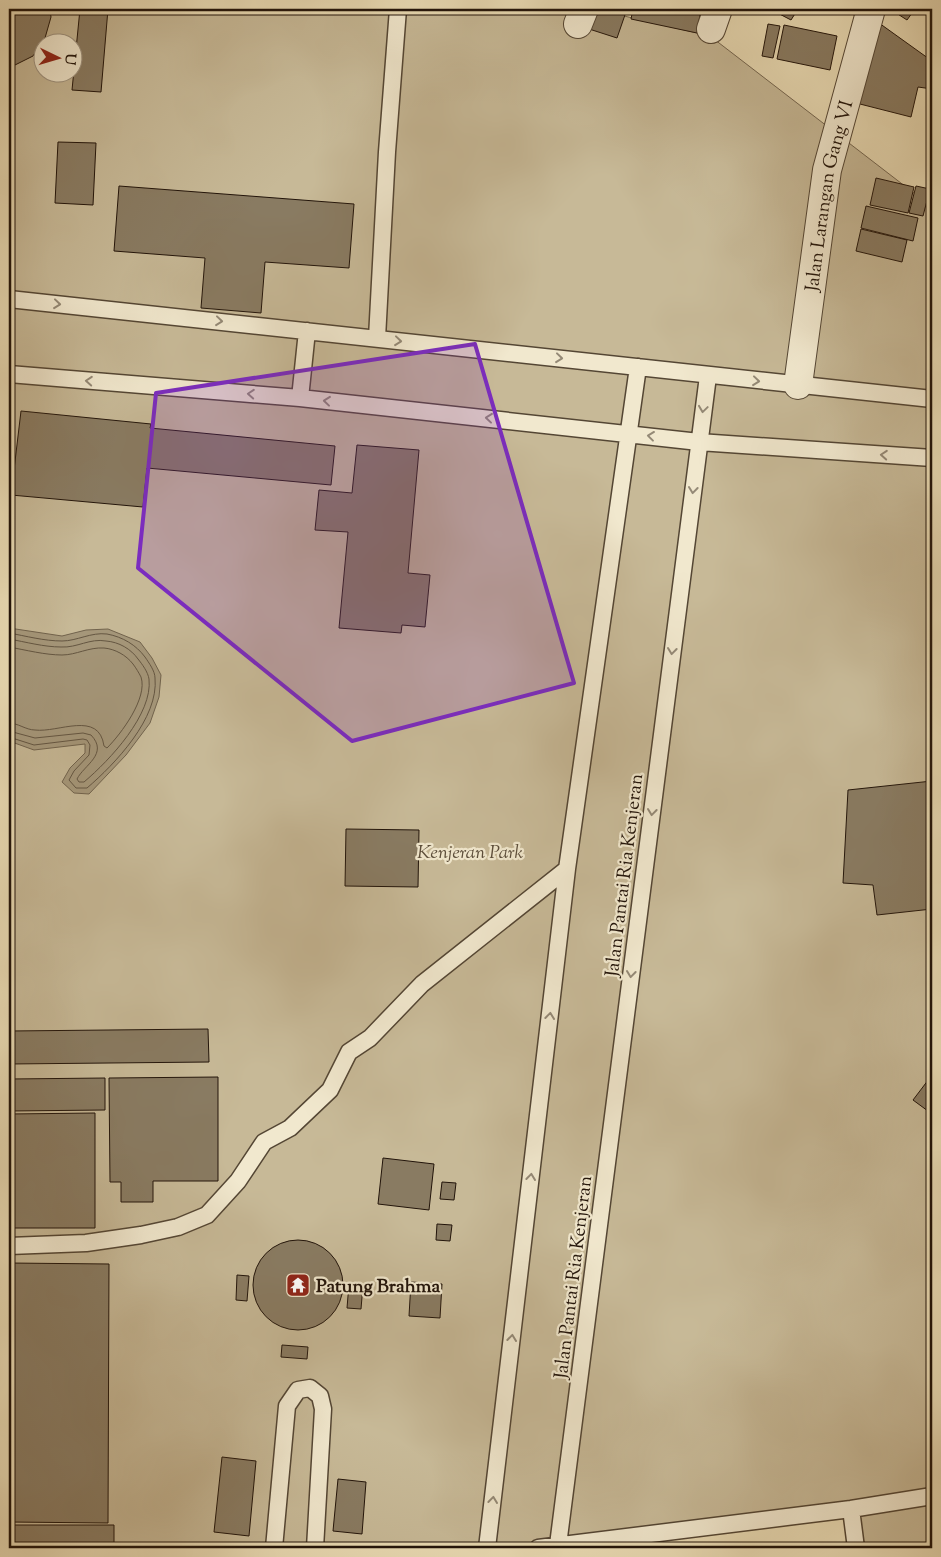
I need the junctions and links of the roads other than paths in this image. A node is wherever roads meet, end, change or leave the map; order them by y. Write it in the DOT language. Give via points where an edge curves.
graph roads {
  1 [pos="398,9"];
  2 [pos="871,9"];
  3 [pos="9,299"];
  4 [pos="307,330"];
  5 [pos="377,338"];
  6 [pos="638,367"];
  7 [pos="9,374"];
  8 [pos="708,376"];
  9 [pos="798,385"];
  10 [pos="300,398"];
  11 [pos="932,399"];
  12 [pos="628,433"];
  13 [pos="699,442"];
  14 [pos="932,458"];
  15 [pos="567,869"];
  16 [pos="9,1246"];
  17 [pos="932,1496"];
  18 [pos="851,1509"];
  19 [pos="558,1545"];
  20 [pos="274,1548"];
  21 [pos="316,1548"];
  22 [pos="487,1548"];
  23 [pos="538,1548"];
  24 [pos="856,1548"];
  1 -- 5 [label="lane"];
  2 -- 9 [label="street, Jalan Larangan Gang VI" via="828,170"];
  3 -- 4 [label="lane, one-way"];
  4 -- 5 [label="lane"];
  4 -- 10 [label="lane"];
  5 -- 6 [label="lane, one-way"];
  6 -- 8 [label="lane"];
  6 -- 12 [label="lane"];
  10 -- 7 [label="lane, one-way"];
  8 -- 9 [label="lane, one-way"];
  8 -- 13 [label="lane, Jalan Pantai Ria Kenjeran, one-way"];
  9 -- 11 [label="lane"];
  12 -- 10 [label="lane, one-way"];
  13 -- 12 [label="lane, one-way"];
  12 -- 15 [label="lane"];
  14 -- 13 [label="lane, one-way"];
  13 -- 19 [label="lane, Jalan Pantai Ria Kenjeran, one-way"];
  15 -- 16 [label="lane" via="422,984 370,1038 349,1052 330,1090 290,1128 264,1142 238,1181 207,1215 178,1227 141,1235 86,1243"];
  22 -- 15 [label="lane, one-way"];
  17 -- 18 [label="lane"];
  18 -- 19 [label="lane"];
  18 -- 24 [label="lane"];
  19 -- 23 [label="lane"];
  20 -- 21 [label="lane" via="287,1406 298,1390 310,1388 320,1396 323,1409"];
}
